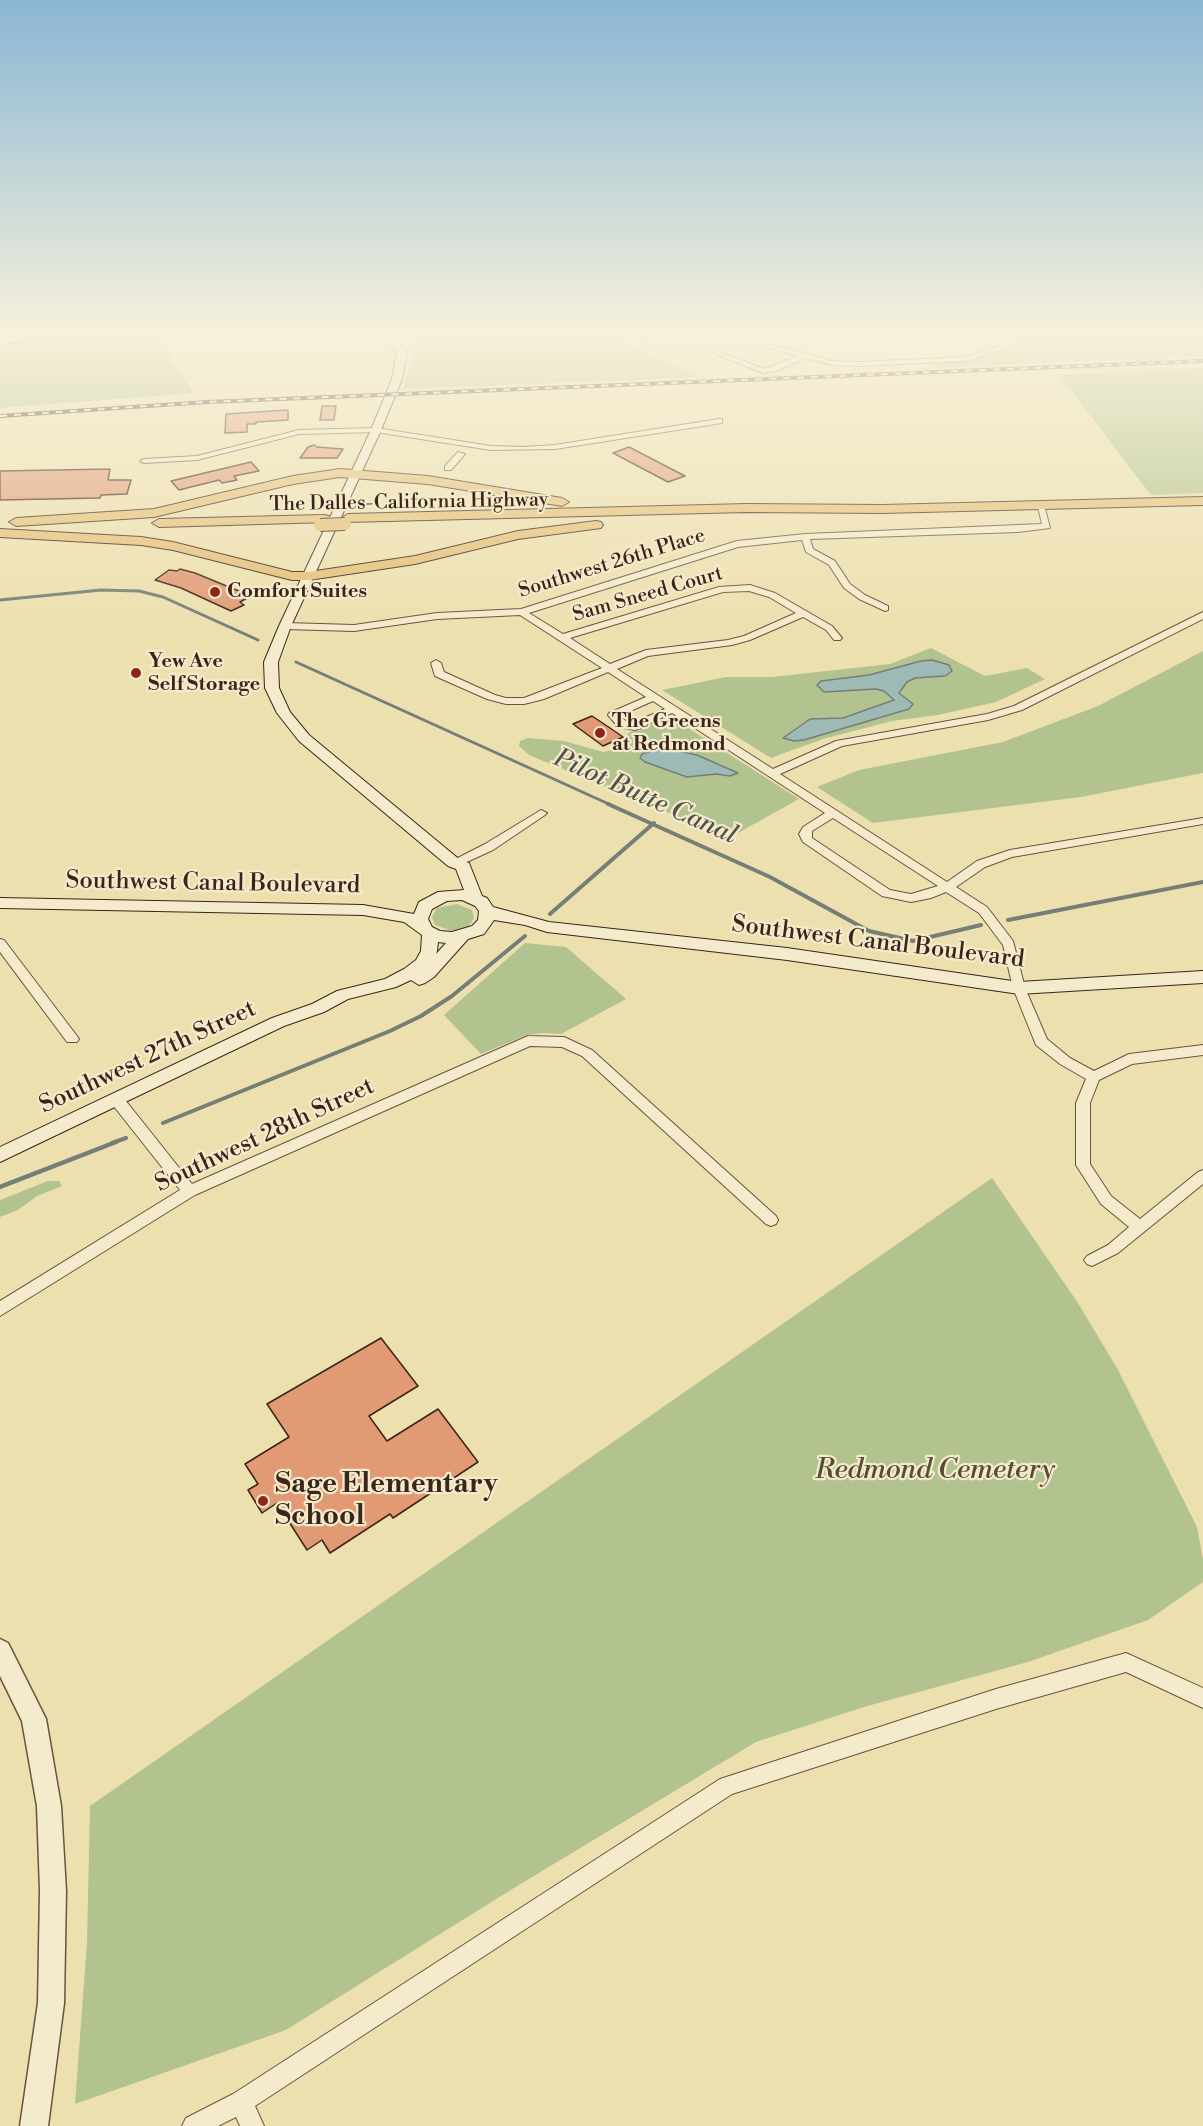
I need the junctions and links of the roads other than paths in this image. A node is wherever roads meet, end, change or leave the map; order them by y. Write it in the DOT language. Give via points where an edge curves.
graph roads {
  1 [pos="329,431"];
  2 [pos="375,431"];
  3 [pos="386,431"];
  4 [pos="655,431"];
  5 [pos="461,454"];
  6 [pos="144,461"];
  7 [pos="448,468"];
  8 [pos="356,474"];
  9 [pos="1203,501"];
  10 [pos="1040,505"];
  11 [pos="746,508"];
  12 [pos="819,510"];
  13 [pos="793,513"];
  14 [pos="346,521"];
  15 [pos="322,522"];
  16 [pos="0,524"];
  17 [pos="0,533"];
  18 [pos="805,537"];
  19 [pos="309,576"];
  20 [pos="885,608"];
  21 [pos="522,612"];
  22 [pos="804,613"];
  23 [pos="1203,615"];
  24 [pos="285,626"];
  25 [pos="561,638"];
  26 [pos="837,638"];
  27 [pos="436,663"];
  28 [pos="606,668"];
  29 [pos="652,698"];
  30 [pos="671,710"];
  31 [pos="771,774"];
  32 [pos="541,813"];
  33 [pos="833,813"];
  34 [pos="1203,821"];
  35 [pos="454,863"];
  36 [pos="949,886"];
  37 [pos="437,898"];
  38 [pos="0,903"];
  39 [pos="481,905"];
  40 [pos="363,910"];
  41 [pos="547,927"];
  42 [pos="426,929"];
  43 [pos="467,936"];
  44 [pos="0,943"];
  45 [pos="1203,977"];
  46 [pos="1019,988"];
  47 [pos="318,1008"];
  48 [pos="72,1040"];
  49 [pos="1203,1050"];
  50 [pos="1094,1077"];
  51 [pos="117,1100"];
  52 [pos="0,1155"];
  53 [pos="1203,1176"];
  54 [pos="190,1191"];
  55 [pos="771,1220"];
  56 [pos="1140,1227"];
  57 [pos="1092,1260"];
  58 [pos="0,1309"];
  59 [pos="0,1651"];
  60 [pos="1203,1698"];
  61 [pos="242,2102"];
  62 [pos="34,2126"];
  63 [pos="194,2126"];
  64 [pos="252,2126"];
  1 -- 6 [label="street" via="299,432 197,458"];
  2 -- 8 [label="main road"];
  3 -- 4 [label="street" via="491,448 524,449"];
  5 -- 7 [label="street"];
  8 -- 11 [label="highway" via="428,480 571,503"];
  8 -- 16 [label="highway" via="293,480 154,513"];
  8 -- 19 [label="main road"];
  9 -- 10 [label="highway, The Dalles-California Highway"];
  10 -- 12 [label="highway, The Dalles-California Highway"];
  10 -- 18 [label="street, Southwest 26th Place" via="1047,526"];
  11 -- 12 [label="highway, The Dalles-California Highway"];
  11 -- 14 [label="highway, The Dalles-California Highway"];
  12 -- 13 [label="highway, The Dalles-California Highway"];
  13 -- 14 [label="highway, The Dalles-California Highway"];
  13 -- 19 [label="highway" via="552,529 415,560"];
  14 -- 15 [label="highway, The Dalles-California Highway, bridge"];
  15 -- 16 [label="highway, The Dalles-California Highway"];
  15 -- 17 [label="highway, The Dalles-California Highway"];
  17 -- 19 [label="highway" via="141,540 292,576"];
  18 -- 20 [label="street" via="809,550 832,563 847,586"];
  18 -- 21 [label="street, Southwest 26th Place" via="737,544"];
  19 -- 24 [label="main road"];
  21 -- 24 [label="street, Southwest 26th Place" via="437,616 354,628"];
  21 -- 25 [label="street"];
  22 -- 25 [label="street, Sam Sneed Court" via="750,588 722,589"];
  22 -- 26 [label="street, Sam Sneed Court" via="829,628"];
  22 -- 28 [label="street" via="747,638 646,653"];
  23 -- 31 [label="street" via="1018,708 988,717 840,743"];
  24 -- 35 [label="main road" via="271,662 272,688 284,713 304,738"];
  25 -- 28 [label="street"];
  27 -- 28 [label="street" via="440,674 490,697 513,702 534,699"];
  28 -- 29 [label="street"];
  29 -- 30 [label="street"];
  29 -- 30 [label="street" via="613,716 632,728"];
  30 -- 31 [label="street"];
  31 -- 33 [label="street"];
  32 -- 35 [label="street" via="489,847"];
  33 -- 36 [label="street"];
  33 -- 36 [label="street" via="807,829 807,840 886,893 920,897"];
  34 -- 36 [label="street" via="1010,854 981,864"];
  35 -- 37 [label="main road" via="452,889"];
  35 -- 39 [label="main road" via="463,866"];
  36 -- 46 [label="street" via="984,910 1009,944"];
  37 -- 39 [label="main road" via="457,894"];
  37 -- 40 [label="main road"];
  37 -- 42 [label="main road" via="421,912"];
  38 -- 40 [label="main road, Southwest Canal Boulevard"];
  39 -- 41 [label="main road, Southwest Canal Boulevard" via="496,915"];
  39 -- 43 [label="main road" via="487,916 483,926"];
  40 -- 42 [label="main road, Southwest Canal Boulevard" via="410,918"];
  41 -- 43 [label="main road, Southwest Canal Boulevard" via="536,931 493,929"];
  41 -- 46 [label="main road, Southwest Canal Boulevard" via="796,955"];
  42 -- 43 [label="main road" via="445,938"];
  42 -- 47 [label="main road, Southwest 27th Street" via="429,951 423,963 410,973 390,983 342,995"];
  43 -- 47 [label="main road, Southwest 27th Street" via="412,985 339,1008"];
  44 -- 48 [label="street"];
  45 -- 46 [label="main road, Southwest Canal Boulevard"];
  46 -- 50 [label="street" via="1041,1042 1065,1062"];
  47 -- 51 [label="main road, Southwest 27th Street" via="278,1022"];
  49 -- 50 [label="street" via="1129,1059"];
  50 -- 56 [label="street" via="1083,1103 1083,1165 1106,1200"];
  51 -- 52 [label="main road, Southwest 27th Street"];
  51 -- 54 [label="street"];
  53 -- 56 [label="street"];
  54 -- 55 [label="street, Southwest 28th Street" via="528,1041 564,1042 587,1053"];
  54 -- 58 [label="street, Southwest 28th Street"];
  56 -- 57 [label="street"];
  59 -- 62 [label="street" via="34,1719 49,1806 53,1891 51,2002"];
  60 -- 61 [label="street" via="1126,1662 996,1699 727,1786"];
  61 -- 63 [label="street"];
  61 -- 64 [label="street"];
}
